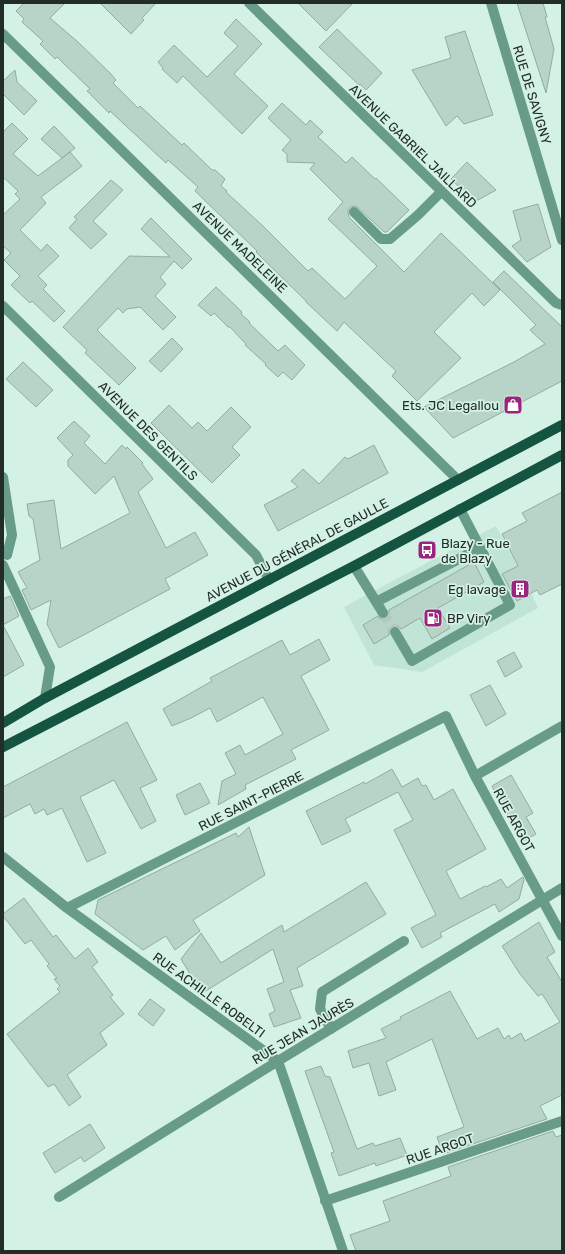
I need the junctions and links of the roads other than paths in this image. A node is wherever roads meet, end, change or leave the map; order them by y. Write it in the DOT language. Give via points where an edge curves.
graph roads {
  1 [pos="249,3"];
  2 [pos="491,3"];
  3 [pos="3,34"];
  4 [pos="441,192"];
  5 [pos="354,212"];
  6 [pos="562,240"];
  7 [pos="562,305"];
  8 [pos="3,306"];
  9 [pos="562,425"];
  10 [pos="562,455"];
  11 [pos="3,477"];
  12 [pos="458,480"];
  13 [pos="460,510"];
  14 [pos="480,548"];
  15 [pos="4,564"];
  16 [pos="354,566"];
  17 [pos="269,580"];
  18 [pos="376,602"];
  19 [pos="383,613"];
  20 [pos="395,632"];
  21 [pos="45,698"];
  22 [pos="3,715"];
  23 [pos="446,716"];
  24 [pos="3,723"];
  25 [pos="562,726"];
  26 [pos="3,747"];
  27 [pos="475,776"];
  28 [pos="3,857"];
  29 [pos="562,888"];
  30 [pos="543,900"];
  31 [pos="67,908"];
  32 [pos="562,936"];
  33 [pos="404,941"];
  34 [pos="332,1029"];
  35 [pos="278,1061"];
  36 [pos="562,1121"];
  37 [pos="59,1197"];
  38 [pos="325,1201"];
  39 [pos="343,1251"];
  1 -- 4 [label="street, AVENUE GABRIEL JAILLARD"];
  2 -- 6 [label="street, RUE DE SAVIGNY"];
  3 -- 12 [label="street, AVENUE MADELEINE"];
  4 -- 5 [label="street" via="390,239 381,239"];
  4 -- 7 [label="street, AVENUE GABRIEL JAILLARD" via="556,303"];
  8 -- 17 [label="street, AVENUE DES GENTILS" via="256,555"];
  9 -- 12 [label="main road, AVENUE DU GÉNÉRAL DE GAULLE"];
  10 -- 13 [label="main road"];
  11 -- 15 [label="street" via="12,535"];
  12 -- 17 [label="main road, AVENUE DU GÉNÉRAL DE GAULLE"];
  13 -- 14 [label="street"];
  13 -- 16 [label="main road"];
  14 -- 18 [label="street"];
  14 -- 20 [label="street" via="510,605 412,661"];
  15 -- 21 [label="street" via="50,667"];
  16 -- 18 [label="street"];
  16 -- 26 [label="main road"];
  17 -- 21 [label="main road, AVENUE DU GÉNÉRAL DE GAULLE"];
  18 -- 19 [label="street"];
  21 -- 22 [label="main road, AVENUE DU GÉNÉRAL DE GAULLE"];
  21 -- 24 [label="main road, AVENUE DU GÉNÉRAL DE GAULLE"];
  23 -- 27 [label="street, RUE ARGOT"];
  23 -- 31 [label="street, RUE SAINT-PIERRE"];
  25 -- 27 [label="street"];
  27 -- 30 [label="street, RUE ARGOT"];
  28 -- 31 [label="street, RUE ACHILLE ROBELTI"];
  29 -- 30 [label="street, RUE JEAN JAURÈS"];
  30 -- 32 [label="street, RUE ARGOT"];
  30 -- 34 [label="street, RUE JEAN JAURÈS"];
  31 -- 35 [label="street, RUE ACHILLE ROBELTI"];
  33 -- 34 [label="street" via="322,992 320,1009"];
  34 -- 35 [label="street, RUE JEAN JAURÈS"];
  35 -- 37 [label="street, RUE JEAN JAURÈS"];
  35 -- 38 [label="street"];
  36 -- 38 [label="street, RUE ARGOT"];
  38 -- 39 [label="street"];
}
